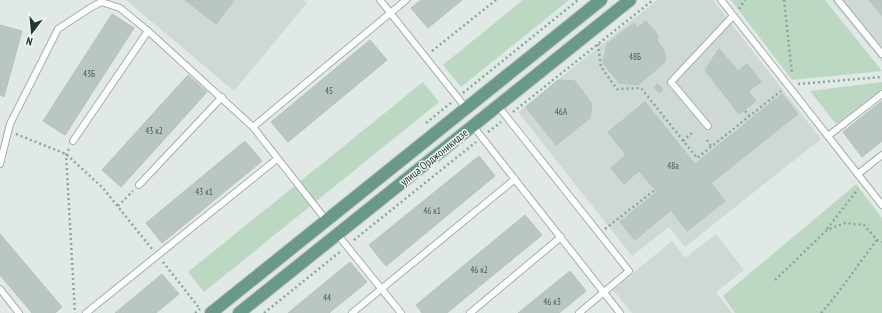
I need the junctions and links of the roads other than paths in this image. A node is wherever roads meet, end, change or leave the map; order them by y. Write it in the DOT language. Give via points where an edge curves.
graph roads {
  1 [pos="380,0"];
  2 [pos="406,0"];
  3 [pos="601,0"];
  4 [pos="630,0"];
  5 [pos="721,0"];
  6 [pos="838,0"];
  7 [pos="390,13"];
  8 [pos="734,16"];
  9 [pos="148,31"];
  10 [pos="882,54"];
  11 [pos="882,94"];
  12 [pos="222,97"];
  13 [pos="498,106"];
  14 [pos="466,108"];
  15 [pos="473,126"];
  16 [pos="708,126"];
  17 [pos="253,127"];
  18 [pos="828,136"];
  19 [pos="73,141"];
  20 [pos="882,155"];
  21 [pos="277,159"];
  22 [pos="0,164"];
  23 [pos="858,174"];
  24 [pos="515,179"];
  25 [pos="139,185"];
  26 [pos="882,205"];
  27 [pos="326,220"];
  28 [pos="338,234"];
  29 [pos="561,237"];
  30 [pos="0,289"];
  31 [pos="382,289"];
  32 [pos="604,292"];
  33 [pos="205,311"];
  34 [pos="19,313"];
  35 [pos="86,313"];
  36 [pos="239,313"];
  37 [pos="352,313"];
  38 [pos="401,313"];
  39 [pos="470,313"];
  40 [pos="579,313"];
  41 [pos="620,313"];
  1 -- 7 [label="lane"];
  2 -- 7 [label="lane"];
  3 -- 14 [label="main road, улица Орджоникидзе"];
  4 -- 13 [label="main road, улица Орджоникидзе"];
  5 -- 8 [label="lane"];
  6 -- 10 [label="lane"];
  7 -- 14 [label="lane"];
  7 -- 17 [label="lane"];
  8 -- 16 [label="lane" via="671,82"];
  8 -- 18 [label="lane"];
  9 -- 12 [label="lane"];
  9 -- 19 [label="lane"];
  9 -- 22 [label="lane" via="120,8 101,2 58,29 10,124"];
  11 -- 18 [label="lane"];
  12 -- 17 [label="lane"];
  12 -- 25 [label="lane"];
  13 -- 15 [label="main road, улица Орджоникидзе"];
  13 -- 32 [label="lane" via="629,271"];
  14 -- 27 [label="main road, улица Орджоникидзе"];
  15 -- 24 [label="lane"];
  15 -- 28 [label="main road, улица Орджоникидзе"];
  17 -- 21 [label="lane"];
  18 -- 23 [label="lane"];
  20 -- 23 [label="lane"];
  21 -- 27 [label="lane"];
  21 -- 35 [label="lane"];
  23 -- 26 [label="lane"];
  24 -- 29 [label="lane"];
  24 -- 31 [label="lane"];
  27 -- 33 [label="main road, улица Орджоникидзе"];
  28 -- 31 [label="lane"];
  28 -- 36 [label="main road, улица Орджоникидзе"];
  29 -- 32 [label="lane"];
  29 -- 39 [label="lane"];
  30 -- 34 [label="lane"];
  31 -- 37 [label="lane"];
  31 -- 38 [label="lane"];
  32 -- 40 [label="lane"];
  32 -- 41 [label="lane"];
}
